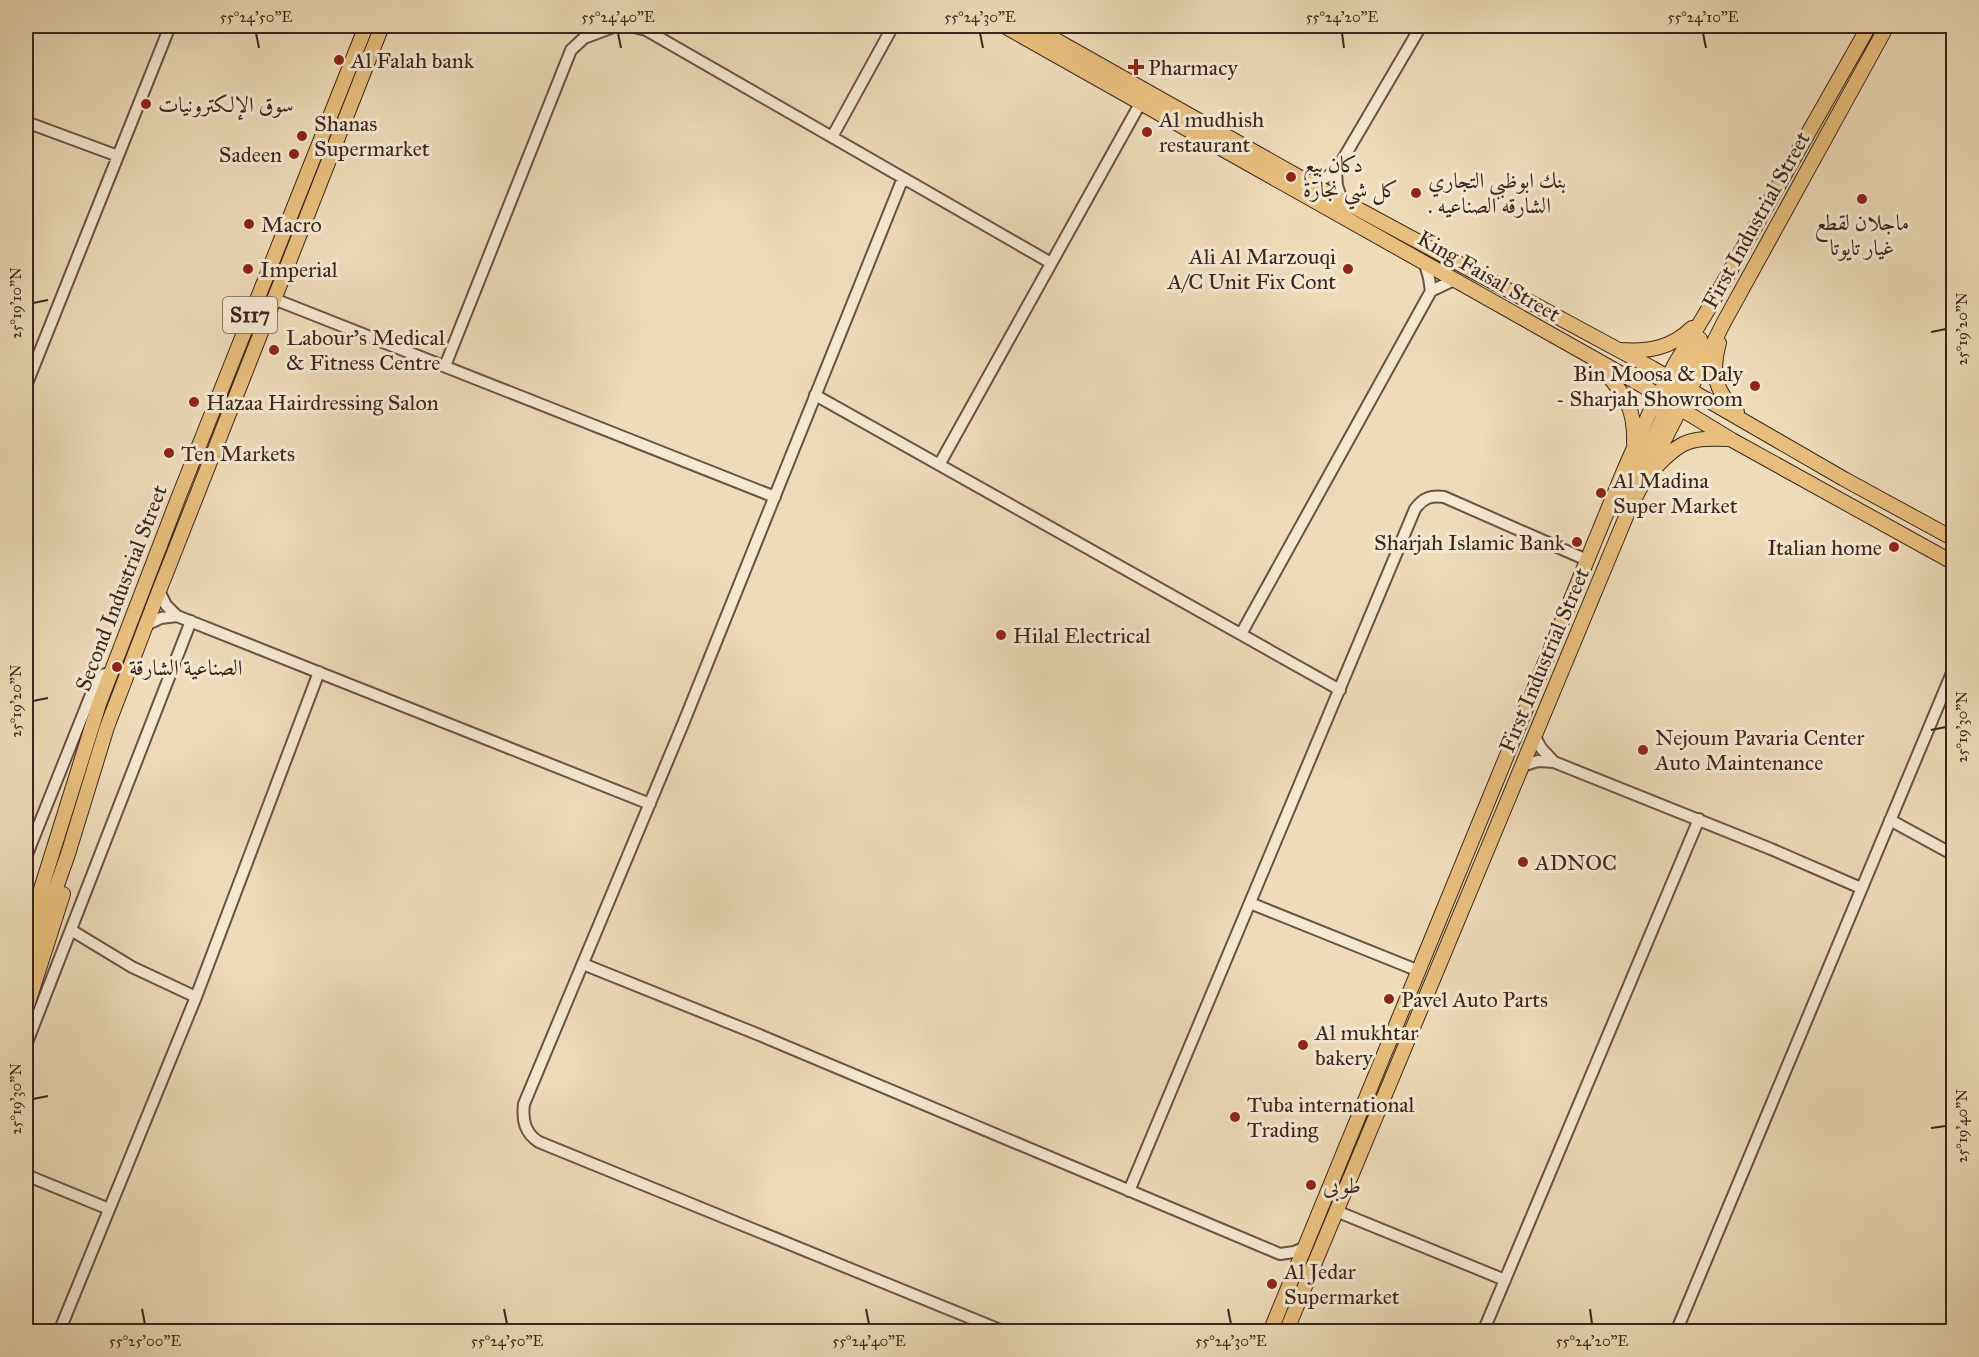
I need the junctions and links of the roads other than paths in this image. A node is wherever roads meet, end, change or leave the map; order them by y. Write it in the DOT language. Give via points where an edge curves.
graph roads {
  1 [pos="170,26"];
  2 [pos="366,26"];
  3 [pos="382,26"];
  4 [pos="616,26"];
  5 [pos="630,26"];
  6 [pos="893,26"];
  7 [pos="1004,26"];
  8 [pos="1031,26"];
  9 [pos="1421,26"];
  10 [pos="1869,26"];
  11 [pos="1887,26"];
  12 [pos="1141,102"];
  13 [pos="26,122"];
  14 [pos="832,137"];
  15 [pos="118,156"];
  16 [pos="1336,171"];
  17 [pos="903,178"];
  18 [pos="1308,182"];
  19 [pos="1342,200"];
  20 [pos="1051,263"];
  21 [pos="1425,264"];
  22 [pos="1454,280"];
  23 [pos="1431,291"];
  24 [pos="274,298"];
  25 [pos="1709,308"];
  26 [pos="1724,322"];
  27 [pos="1618,350"];
  28 [pos="1596,360"];
  29 [pos="445,366"];
  30 [pos="1678,383"];
  31 [pos="26,386"];
  32 [pos="815,395"];
  33 [pos="1669,402"];
  34 [pos="1754,427"];
  35 [pos="1732,440"];
  36 [pos="1634,447"];
  37 [pos="939,465"];
  38 [pos="1646,477"];
  39 [pos="775,497"];
  40 [pos="1628,512"];
  41 [pos="1953,539"];
  42 [pos="1587,560"];
  43 [pos="1953,563"];
  44 [pos="159,591"];
  45 [pos="177,616"];
  46 [pos="191,621"];
  47 [pos="146,625"];
  48 [pos="1241,634"];
  49 [pos="1953,668"];
  50 [pos="111,672"];
  51 [pos="319,672"];
  52 [pos="1340,690"];
  53 [pos="1535,737"];
  54 [pos="1554,762"];
  55 [pos="1522,766"];
  56 [pos="650,804"];
  57 [pos="1699,819"];
  58 [pos="1890,820"];
  59 [pos="68,854"];
  60 [pos="1953,855"];
  61 [pos="26,857"];
  62 [pos="44,877"];
  63 [pos="1861,888"];
  64 [pos="1251,903"];
  65 [pos="26,915"];
  66 [pos="71,930"];
  67 [pos="26,937"];
  68 [pos="583,964"];
  69 [pos="1419,971"];
  70 [pos="26,973"];
  71 [pos="196,997"];
  72 [pos="26,1009"];
  73 [pos="26,1045"];
  74 [pos="26,1175"];
  75 [pos="1130,1191"];
  76 [pos="109,1209"];
  77 [pos="1336,1211"];
  78 [pos="1306,1247"];
  79 [pos="1280,1254"];
  80 [pos="1294,1275"];
  81 [pos="1505,1280"];
  82 [pos="59,1332"];
  83 [pos="1005,1332"];
  84 [pos="1270,1332"];
  85 [pos="1286,1332"];
  86 [pos="1483,1332"];
  87 [pos="1676,1332"];
  1 -- 15 [label="street"];
  2 -- 50 [label="main road, Second Industrial Street / S117"];
  3 -- 24 [label="main road, Second Industrial Street / S117"];
  4 -- 29 [label="street" via="584,38 571,50"];
  5 -- 14 [label="street" via="646,30"];
  6 -- 14 [label="street"];
  7 -- 12 [label="main road, King Faisal Street"];
  8 -- 18 [label="main road, King Faisal Street"];
  9 -- 16 [label="street"];
  10 -- 25 [label="main road, First Industrial Street"];
  11 -- 26 [label="main road, First Industrial Street"];
  12 -- 20 [label="street"];
  12 -- 21 [label="main road, King Faisal Street"];
  13 -- 15 [label="street"];
  14 -- 17 [label="street"];
  15 -- 31 [label="street"];
  16 -- 18 [label="street"];
  16 -- 19 [label="street"];
  17 -- 20 [label="street"];
  17 -- 32 [label="street"];
  18 -- 19 [label="main road, King Faisal Street"];
  19 -- 27 [label="main road, King Faisal Street"];
  20 -- 37 [label="street"];
  21 -- 22 [label="main road, King Faisal Street"];
  21 -- 23 [label="street"];
  22 -- 23 [label="street"];
  22 -- 28 [label="main road, King Faisal Street"];
  23 -- 48 [label="street"];
  24 -- 29 [label="street"];
  24 -- 44 [label="main road, Second Industrial Street / S117"];
  25 -- 27 [label="main road" via="1690,330 1669,345"];
  25 -- 30 [label="main road" via="1707,324"];
  26 -- 30 [label="main road, First Industrial Street"];
  26 -- 34 [label="main road" via="1715,356 1715,378 1727,402"];
  27 -- 30 [label="main road, King Faisal Street"];
  28 -- 33 [label="main road, King Faisal Street"];
  28 -- 36 [label="main road" via="1630,407"];
  29 -- 39 [label="street"];
  30 -- 33 [label="main road, First Industrial Street"];
  30 -- 33 [label="main road" via="1670,388"];
  30 -- 34 [label="main road, King Faisal Street"];
  32 -- 37 [label="street"];
  32 -- 39 [label="street"];
  33 -- 35 [label="main road, King Faisal Street"];
  33 -- 36 [label="main road, First Industrial Street"];
  33 -- 38 [label="main road, First Industrial Street"];
  33 -- 40 [label="main road" via="1628,493"];
  34 -- 41 [label="main road, King Faisal Street"];
  35 -- 38 [label="main road" via="1687,441"];
  35 -- 43 [label="main road, King Faisal Street"];
  36 -- 42 [label="main road, First Industrial Street"];
  37 -- 48 [label="street"];
  38 -- 40 [label="main road, First Industrial Street"];
  39 -- 56 [label="street"];
  40 -- 53 [label="main road, First Industrial Street"];
  42 -- 52 [label="street" via="1444,497 1427,498 1415,509"];
  42 -- 69 [label="main road, First Industrial Street"];
  44 -- 45 [label="street"];
  44 -- 47 [label="main road, Second Industrial Street / S117"];
  45 -- 46 [label="street"];
  45 -- 47 [label="street"];
  46 -- 51 [label="street"];
  46 -- 66 [label="street"];
  47 -- 59 [label="main road, Second Industrial Street / S117" via="107,727"];
  48 -- 52 [label="street"];
  49 -- 58 [label="street"];
  50 -- 61 [label="street" via="96,682"];
  50 -- 62 [label="main road, Second Industrial Street / S117"];
  51 -- 56 [label="street"];
  51 -- 71 [label="street"];
  52 -- 64 [label="street"];
  53 -- 54 [label="street"];
  53 -- 55 [label="main road, First Industrial Street"];
  54 -- 55 [label="street"];
  54 -- 57 [label="street"];
  55 -- 77 [label="main road, First Industrial Street"];
  56 -- 68 [label="street"];
  57 -- 63 [label="street"];
  57 -- 81 [label="street"];
  58 -- 60 [label="street"];
  58 -- 63 [label="street"];
  59 -- 70 [label="main road, Second Industrial Street / S117"];
  59 -- 72 [label="main road" via="64,892"];
  62 -- 65 [label="main road"];
  62 -- 67 [label="main road, Second Industrial Street / S117"];
  63 -- 87 [label="street"];
  64 -- 69 [label="street"];
  64 -- 75 [label="street"];
  66 -- 71 [label="street" via="132,967"];
  66 -- 73 [label="street"];
  68 -- 75 [label="street"];
  68 -- 83 [label="street" via="524,1104 524,1122 534,1139"];
  69 -- 78 [label="main road, First Industrial Street"];
  71 -- 76 [label="street"];
  74 -- 76 [label="street"];
  75 -- 79 [label="street"];
  76 -- 82 [label="street"];
  77 -- 81 [label="street"];
  77 -- 85 [label="main road, First Industrial Street"];
  78 -- 79 [label="street"];
  78 -- 80 [label="main road, First Industrial Street"];
  79 -- 80 [label="street"];
  80 -- 84 [label="main road, First Industrial Street"];
  81 -- 86 [label="street"];
}
